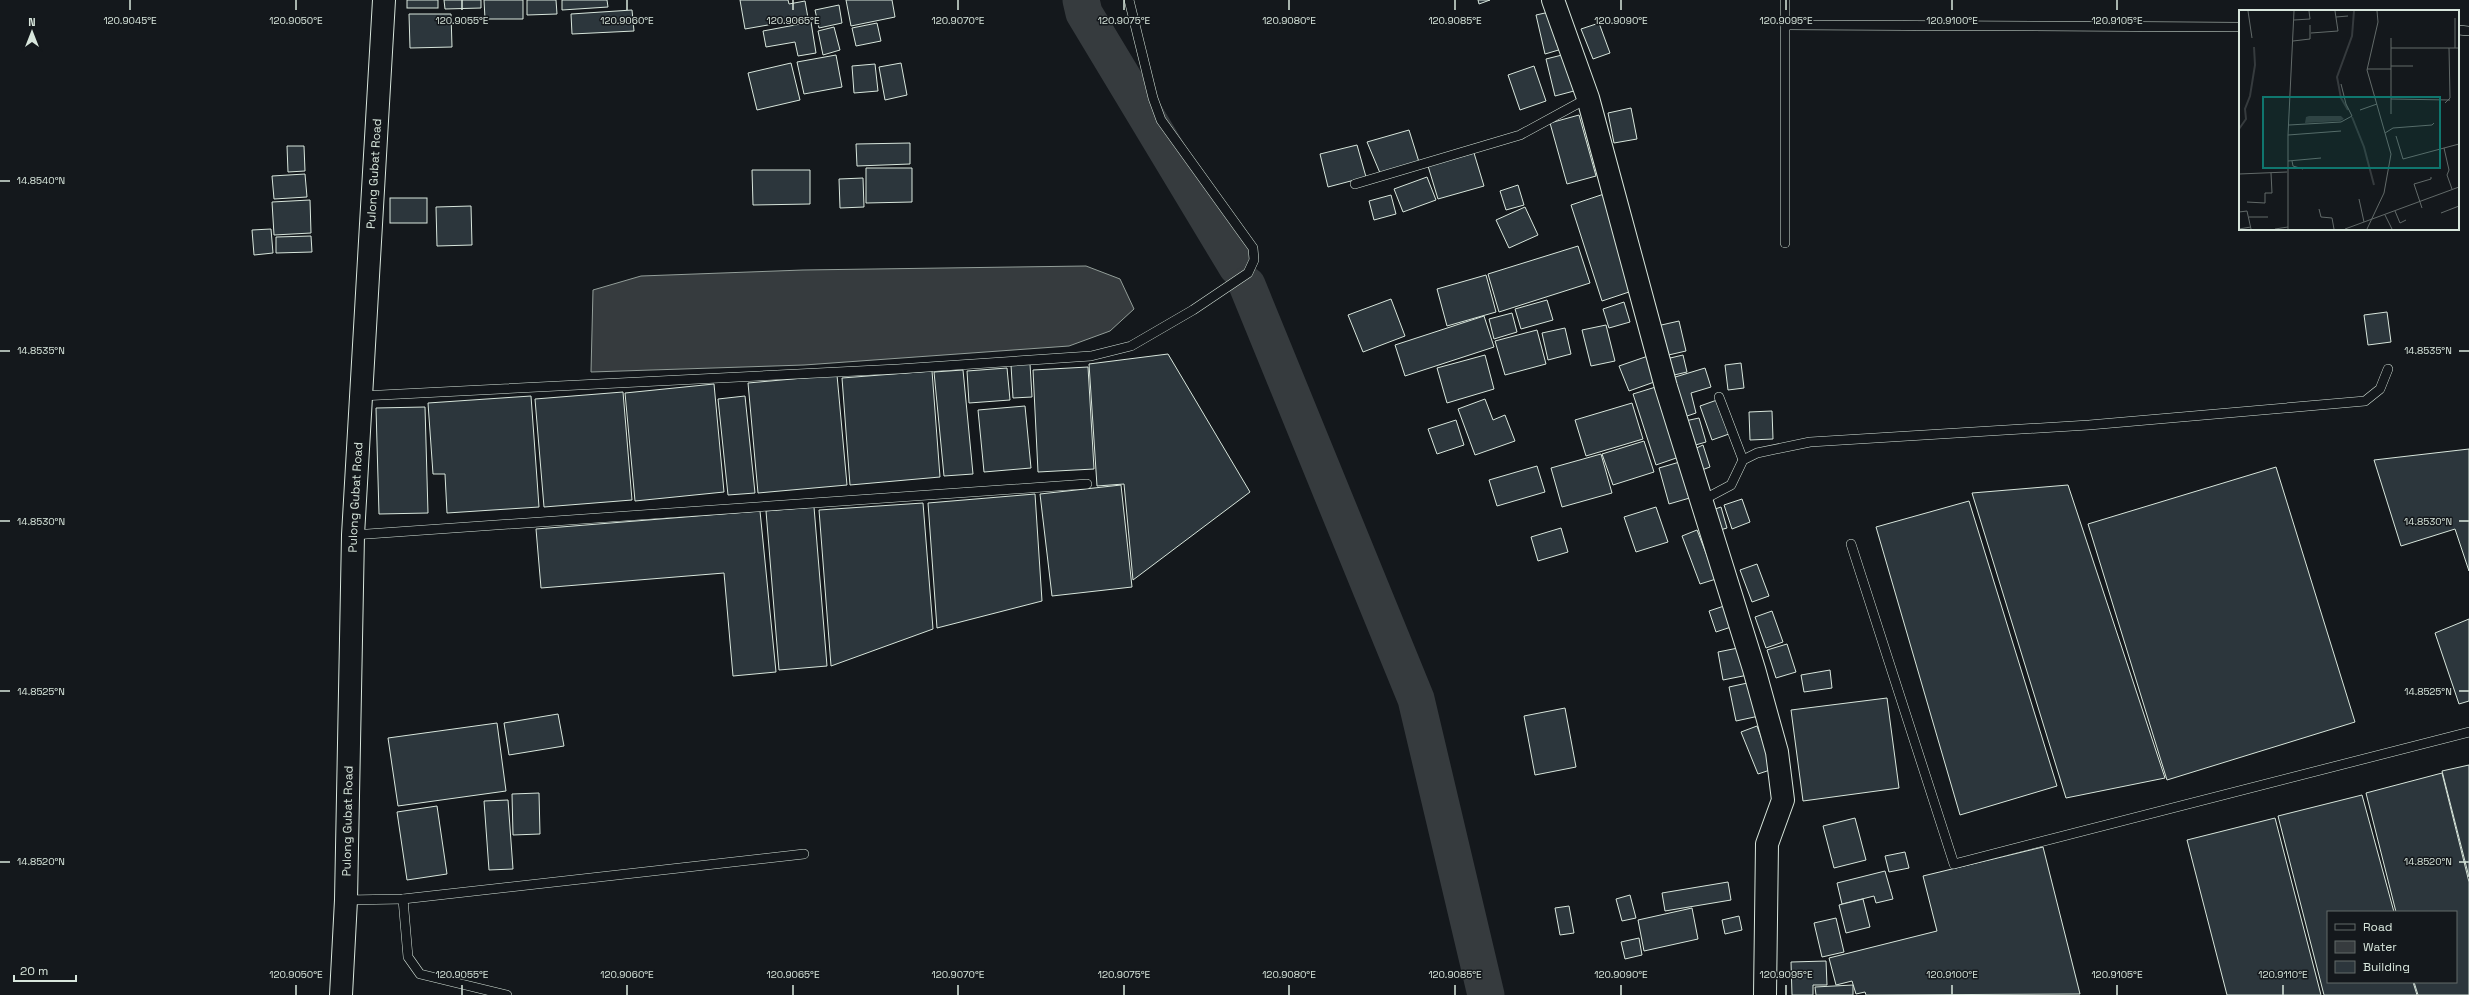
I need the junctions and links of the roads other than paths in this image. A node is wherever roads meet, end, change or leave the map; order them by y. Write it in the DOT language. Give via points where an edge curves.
graph roads {
  1 [pos="384,0"];
  2 [pos="1129,0"];
  3 [pos="1553,0"];
  4 [pos="1785,0"];
  5 [pos="1785,25"];
  6 [pos="2239,27"];
  7 [pos="2459,30"];
  8 [pos="2469,31"];
  9 [pos="1588,98"];
  10 [pos="1355,184"];
  11 [pos="1785,242"];
  12 [pos="2388,369"];
  13 [pos="361,396"];
  14 [pos="1719,397"];
  15 [pos="1743,460"];
  16 [pos="1087,484"];
  17 [pos="1701,501"];
  18 [pos="353,535"];
  19 [pos="1851,544"];
  20 [pos="2469,732"];
  21 [pos="804,854"];
  22 [pos="403,899"];
  23 [pos="346,900"];
  24 [pos="341,995"];
  25 [pos="507,995"];
  26 [pos="1765,995"];
  1 -- 13 [label="street, Pulong Gubat Road"];
  2 -- 13 [label="lane" via="1153,98 1161,120 1253,248 1254,260 1248,274 1131,346 1091,356 898,369"];
  3 -- 9 [label="street"];
  4 -- 5 [label="lane"];
  5 -- 6 [label="lane"];
  5 -- 11 [label="lane"];
  7 -- 8 [label="lane"];
  9 -- 10 [label="lane" via="1520,135"];
  9 -- 17 [label="street" via="1666,387"];
  12 -- 15 [label="lane" via="2380,389 2365,401 2089,425 1810,442 1757,453"];
  13 -- 18 [label="street, Pulong Gubat Road"];
  14 -- 15 [label="lane"];
  15 -- 17 [label="lane" via="1731,485"];
  16 -- 18 [label="lane"];
  17 -- 26 [label="street" via="1754,669 1777,752 1783,800 1767,844"];
  18 -- 23 [label="street, Pulong Gubat Road"];
  19 -- 20 [label="lane" via="1954,864"];
  21 -- 22 [label="lane"];
  22 -- 23 [label="lane"];
  22 -- 25 [label="lane" via="408,957 420,974"];
  23 -- 24 [label="street, Pulong Gubat Road"];
}
